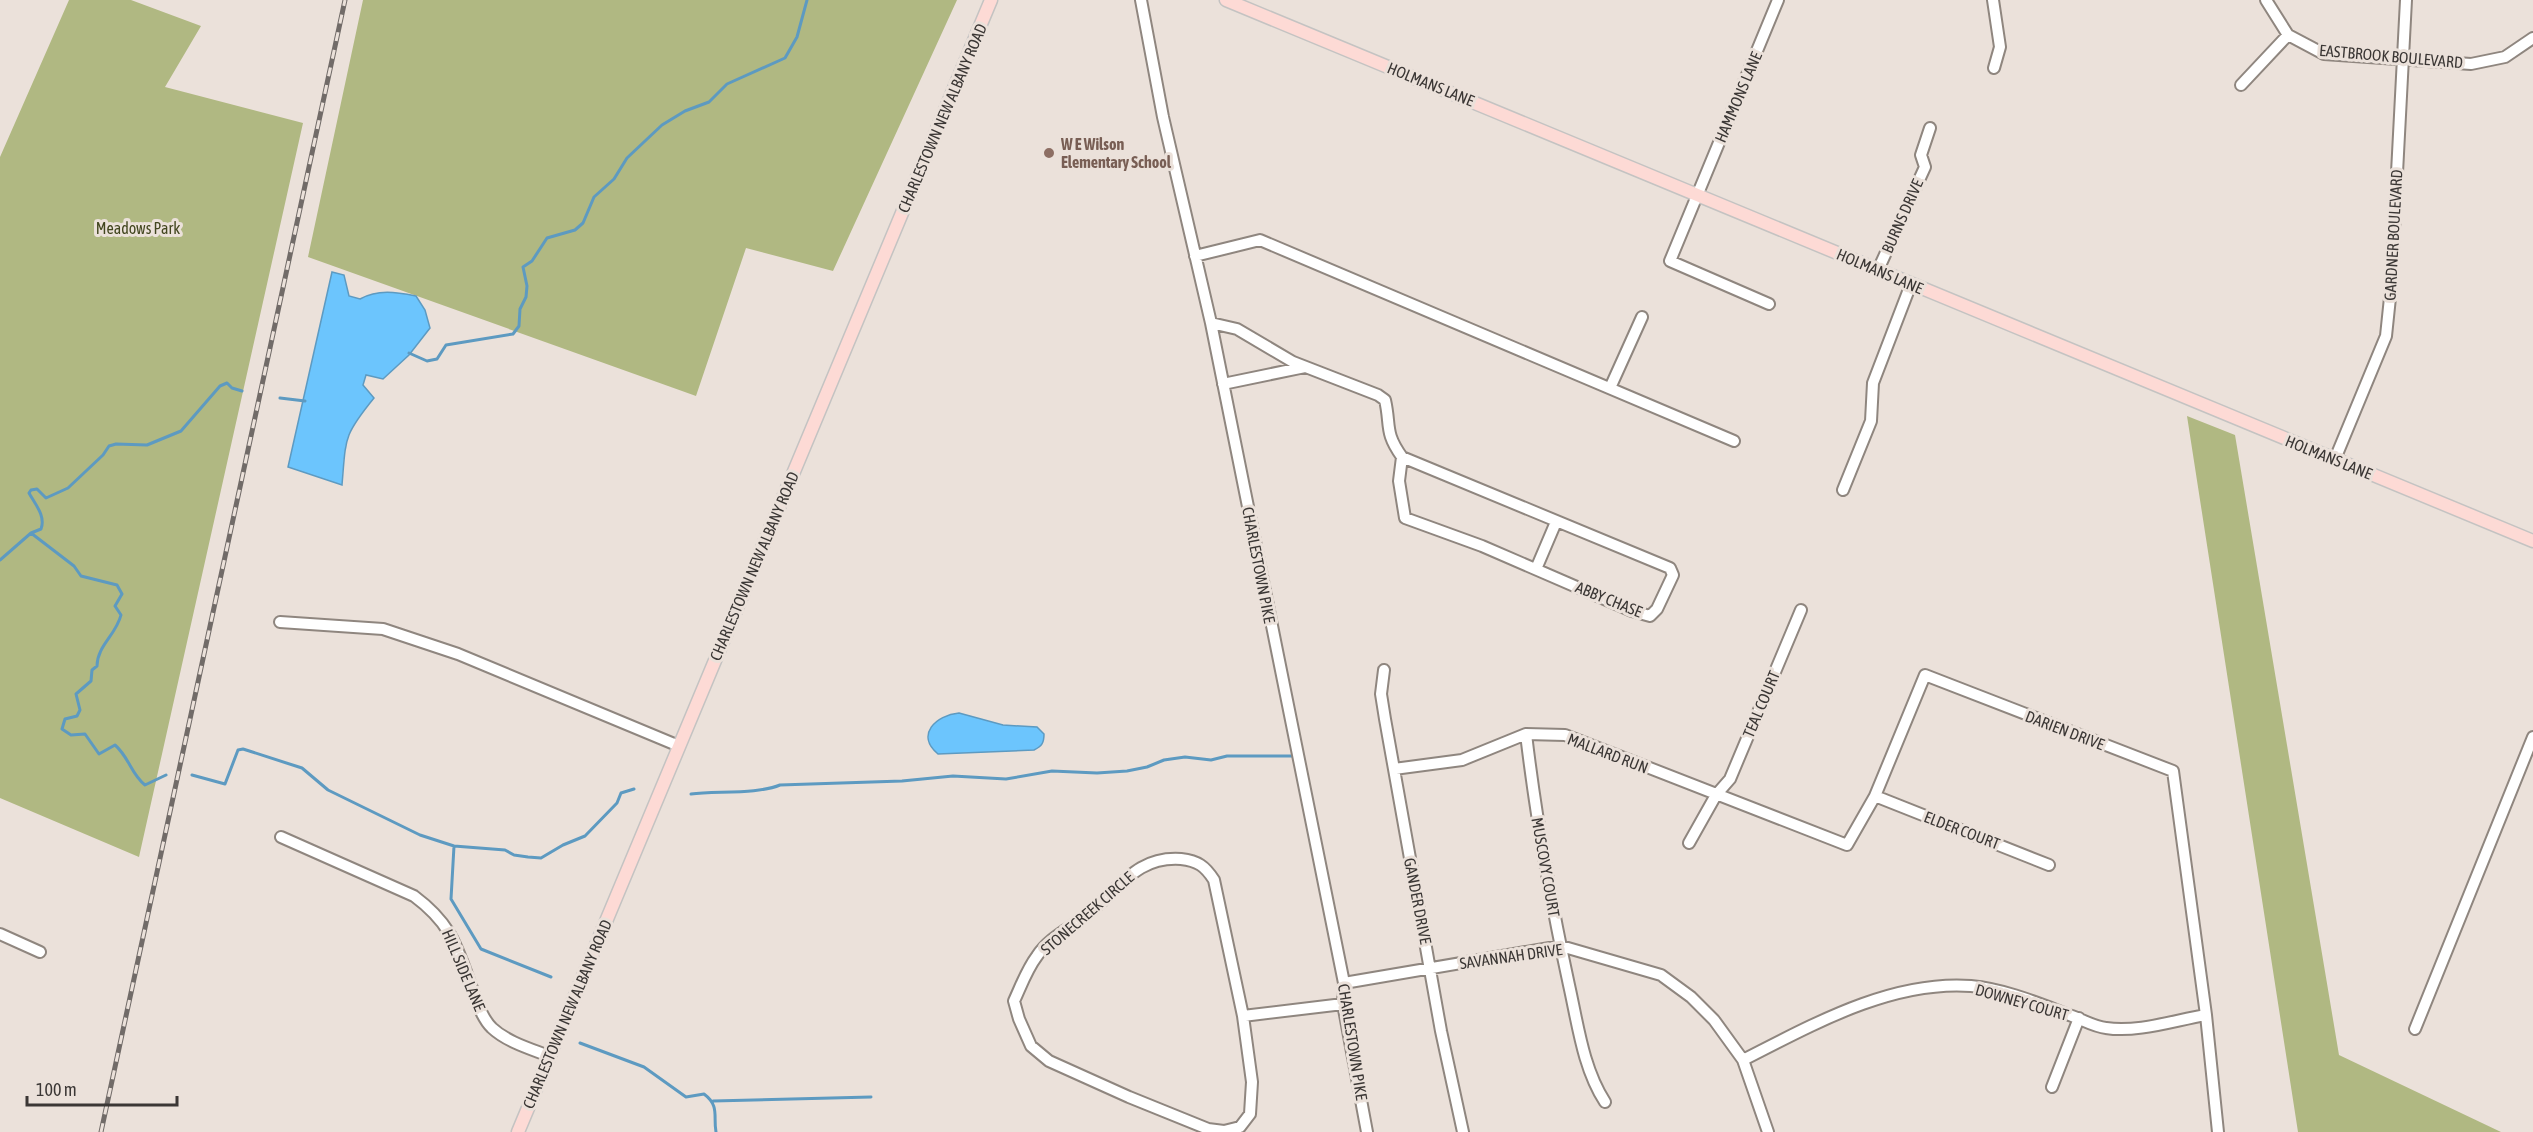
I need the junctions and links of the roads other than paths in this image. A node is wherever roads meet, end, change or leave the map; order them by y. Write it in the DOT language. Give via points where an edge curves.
graph roads {
  1 [pos="991,0"];
  2 [pos="1141,0"];
  3 [pos="1226,0"];
  4 [pos="1778,0"];
  5 [pos="1993,0"];
  6 [pos="2266,0"];
  7 [pos="2406,0"];
  8 [pos="2288,35"];
  9 [pos="2533,38"];
  10 [pos="2403,59"];
  11 [pos="1994,68"];
  12 [pos="2241,85"];
  13 [pos="1930,128"];
  14 [pos="1697,194"];
  15 [pos="1195,256"];
  16 [pos="1878,270"];
  17 [pos="1911,284"];
  18 [pos="1768,304"];
  19 [pos="1642,316"];
  20 [pos="1211,323"];
  21 [pos="1306,367"];
  22 [pos="1223,384"];
  23 [pos="1610,388"];
  24 [pos="1734,441"];
  25 [pos="1402,457"];
  26 [pos="2335,459"];
  27 [pos="1843,490"];
  28 [pos="1556,522"];
  29 [pos="2533,542"];
  30 [pos="1536,569"];
  31 [pos="1801,610"];
  32 [pos="280,622"];
  33 [pos="1384,670"];
  34 [pos="1526,734"];
  35 [pos="2533,737"];
  36 [pos="679,746"];
  37 [pos="1394,769"];
  38 [pos="1716,795"];
  39 [pos="1875,796"];
  40 [pos="280,837"];
  41 [pos="1689,843"];
  42 [pos="2049,865"];
  43 [pos="0,934"];
  44 [pos="1561,946"];
  45 [pos="40,952"];
  46 [pos="1431,968"];
  47 [pos="1344,983"];
  48 [pos="1343,1004"];
  49 [pos="1243,1016"];
  50 [pos="2206,1016"];
  51 [pos="2079,1018"];
  52 [pos="2415,1029"];
  53 [pos="549,1056"];
  54 [pos="1743,1060"];
  55 [pos="2052,1087"];
  56 [pos="1605,1102"];
  57 [pos="1243,1129"];
  58 [pos="1224,1131"];
  59 [pos="518,1132"];
  60 [pos="1367,1132"];
  61 [pos="1463,1132"];
  62 [pos="1768,1132"];
  63 [pos="2218,1132"];
  1 -- 36 [label="main road, CHARLESTOWN NEW ALBANY ROAD"];
  2 -- 15 [label="street, CHARLESTOWN PIKE"];
  3 -- 14 [label="main road, HOLMANS LANE"];
  4 -- 14 [label="street, HAMMONS LANE"];
  5 -- 11 [label="street" via="2000,47"];
  6 -- 8 [label="street"];
  7 -- 10 [label="street, GARDNER BOULEVARD"];
  8 -- 10 [label="street, EASTBROOK BOULEVARD" via="2324,54"];
  8 -- 12 [label="street"];
  9 -- 10 [label="street, EASTBROOK BOULEVARD" via="2505,57 2471,63"];
  10 -- 26 [label="street, GARDNER BOULEVARD" via="2385,336"];
  13 -- 16 [label="street, BURNS DRIVE" via="1921,155 1925,167"];
  14 -- 16 [label="main road, HOLMANS LANE"];
  14 -- 18 [label="street, HAMMONS LANE" via="1670,261"];
  15 -- 20 [label="street, CHARLESTOWN PIKE"];
  15 -- 23 [label="street" via="1260,240"];
  16 -- 17 [label="main road, HOLMANS LANE"];
  17 -- 26 [label="main road, HOLMANS LANE"];
  17 -- 27 [label="street" via="1873,383 1871,421"];
  19 -- 23 [label="street"];
  20 -- 21 [label="street" via="1237,329"];
  20 -- 22 [label="street, CHARLESTOWN PIKE"];
  21 -- 22 [label="street"];
  21 -- 25 [label="street" via="1385,400 1392,444"];
  22 -- 47 [label="street, CHARLESTOWN PIKE"];
  23 -- 24 [label="street"];
  25 -- 28 [label="street, ABBY CHASE"];
  25 -- 30 [label="street, ABBY CHASE" via="1399,488 1404,518"];
  26 -- 29 [label="main road, HOLMANS LANE"];
  28 -- 30 [label="street"];
  28 -- 30 [label="street, ABBY CHASE" via="1670,568 1673,575 1650,616"];
  31 -- 38 [label="street, TEAL COURT" via="1730,779"];
  32 -- 36 [label="street" via="383,629 458,654"];
  33 -- 37 [label="street, GANDER DRIVE" via="1381,694"];
  34 -- 37 [label="street, MALLARD RUN" via="1462,760"];
  34 -- 38 [label="street, MALLARD RUN" via="1565,735"];
  34 -- 44 [label="street, MUSCOVY COURT"];
  35 -- 52 [label="street"];
  36 -- 53 [label="main road, CHARLESTOWN NEW ALBANY ROAD"];
  37 -- 46 [label="street, GANDER DRIVE"];
  38 -- 39 [label="street, DARIEN DRIVE" via="1847,845"];
  38 -- 41 [label="street, TEAL COURT"];
  39 -- 42 [label="street, ELDER COURT"];
  39 -- 50 [label="street, DARIEN DRIVE" via="1925,675 2173,771"];
  40 -- 53 [label="street, HILL SIDE LANE" via="414,896 432,909 450,932 482,1014 493,1028"];
  43 -- 45 [label="street"];
  44 -- 46 [label="street, SAVANNAH DRIVE"];
  44 -- 54 [label="street, SAVANNAH DRIVE" via="1660,975 1714,1020"];
  44 -- 56 [label="street, MUSCOVY COURT" via="1592,1081"];
  46 -- 47 [label="street, SAVANNAH DRIVE"];
  46 -- 61 [label="street, GANDER DRIVE"];
  47 -- 48 [label="street, CHARLESTOWN PIKE"];
  48 -- 49 [label="street"];
  48 -- 60 [label="street, CHARLESTOWN PIKE"];
  49 -- 57 [label="street, STONECREEK CIRCLE" via="1252,1082 1250,1114"];
  49 -- 58 [label="street, STONECREEK CIRCLE" via="1214,880 1205,866 1166,858 1142,865 1038,954 1014,1001 1031,1046 1049,1061 1129,1097"];
  50 -- 51 [label="street, DOWNEY COURT" via="2129,1028 2106,1028"];
  50 -- 63 [label="street, DARIEN DRIVE"];
  51 -- 54 [label="street, DOWNEY COURT" via="2036,1002 1972,986 1931,986 1840,1013"];
  51 -- 55 [label="street"];
  53 -- 59 [label="main road, CHARLESTOWN NEW ALBANY ROAD"];
  54 -- 62 [label="street, SAVANNAH DRIVE"];
  57 -- 58 [label="street, STONECREEK CIRCLE"];
}
